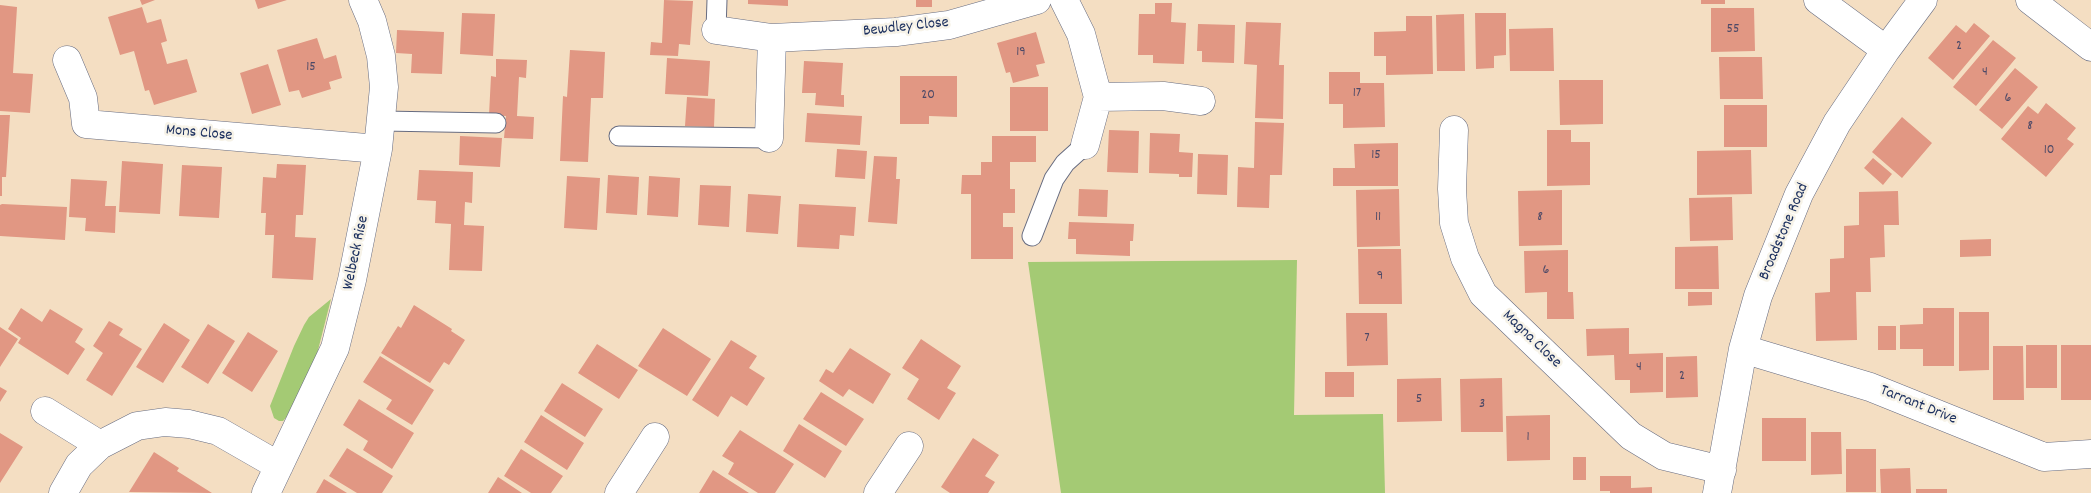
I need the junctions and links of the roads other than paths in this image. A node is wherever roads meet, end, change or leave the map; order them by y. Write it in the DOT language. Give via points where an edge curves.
graph roads {
  1 [pos="363,0"];
  2 [pos="717,0"];
  3 [pos="1037,0"];
  4 [pos="1064,0"];
  5 [pos="1818,0"];
  6 [pos="1923,0"];
  7 [pos="2030,0"];
  8 [pos="716,30"];
  9 [pos="772,38"];
  10 [pos="2091,47"];
  11 [pos="1886,50"];
  12 [pos="67,60"];
  13 [pos="1098,97"];
  14 [pos="1201,101"];
  15 [pos="382,121"];
  16 [pos="496,123"];
  17 [pos="1454,130"];
  18 [pos="619,136"];
  19 [pos="770,138"];
  20 [pos="1085,145"];
  21 [pos="378,149"];
  22 [pos="1032,236"];
  23 [pos="1743,349"];
  24 [pos="45,411"];
  25 [pos="655,437"];
  26 [pos="100,445"];
  27 [pos="908,446"];
  28 [pos="2091,454"];
  29 [pos="279,466"];
  30 [pos="1720,482"];
  31 [pos="64,493"];
  32 [pos="266,493"];
  33 [pos="619,493"];
  34 [pos="878,493"];
  1 -- 15 [label="street, Welbeck Rise" via="381,56 384,87"];
  2 -- 8 [label="lane"];
  3 -- 9 [label="street, Bewdley Close" via="949,25 896,32"];
  4 -- 13 [label="street" via="1081,34"];
  5 -- 11 [label="street"];
  6 -- 11 [label="street, Broadstone Road"];
  7 -- 10 [label="street"];
  8 -- 9 [label="street, Bewdley Close"];
  9 -- 19 [label="street"];
  11 -- 23 [label="street, Broadstone Road" via="1836,124 1799,194 1758,296"];
  12 -- 21 [label="street, Mons Close" via="83,98 86,124"];
  13 -- 14 [label="street" via="1164,96"];
  13 -- 20 [label="street"];
  15 -- 16 [label="lane"];
  15 -- 21 [label="street, Welbeck Rise"];
  17 -- 30 [label="street, Magna Close" via="1454,223 1465,258 1483,294 1631,436 1664,456"];
  18 -- 19 [label="lane"];
  20 -- 22 [label="lane" via="1065,163 1054,179"];
  21 -- 29 [label="street, Welbeck Rise" via="335,348"];
  23 -- 28 [label="street, Tarrant Drive" via="1870,387 2044,457"];
  23 -- 30 [label="street, Broadstone Road"];
  24 -- 26 [label="street"];
  25 -- 33 [label="street"];
  26 -- 29 [label="street" via="137,426 165,422 189,424 218,431"];
  26 -- 31 [label="street" via="79,465"];
  27 -- 34 [label="street"];
  29 -- 32 [label="street, Welbeck Rise"];
}
